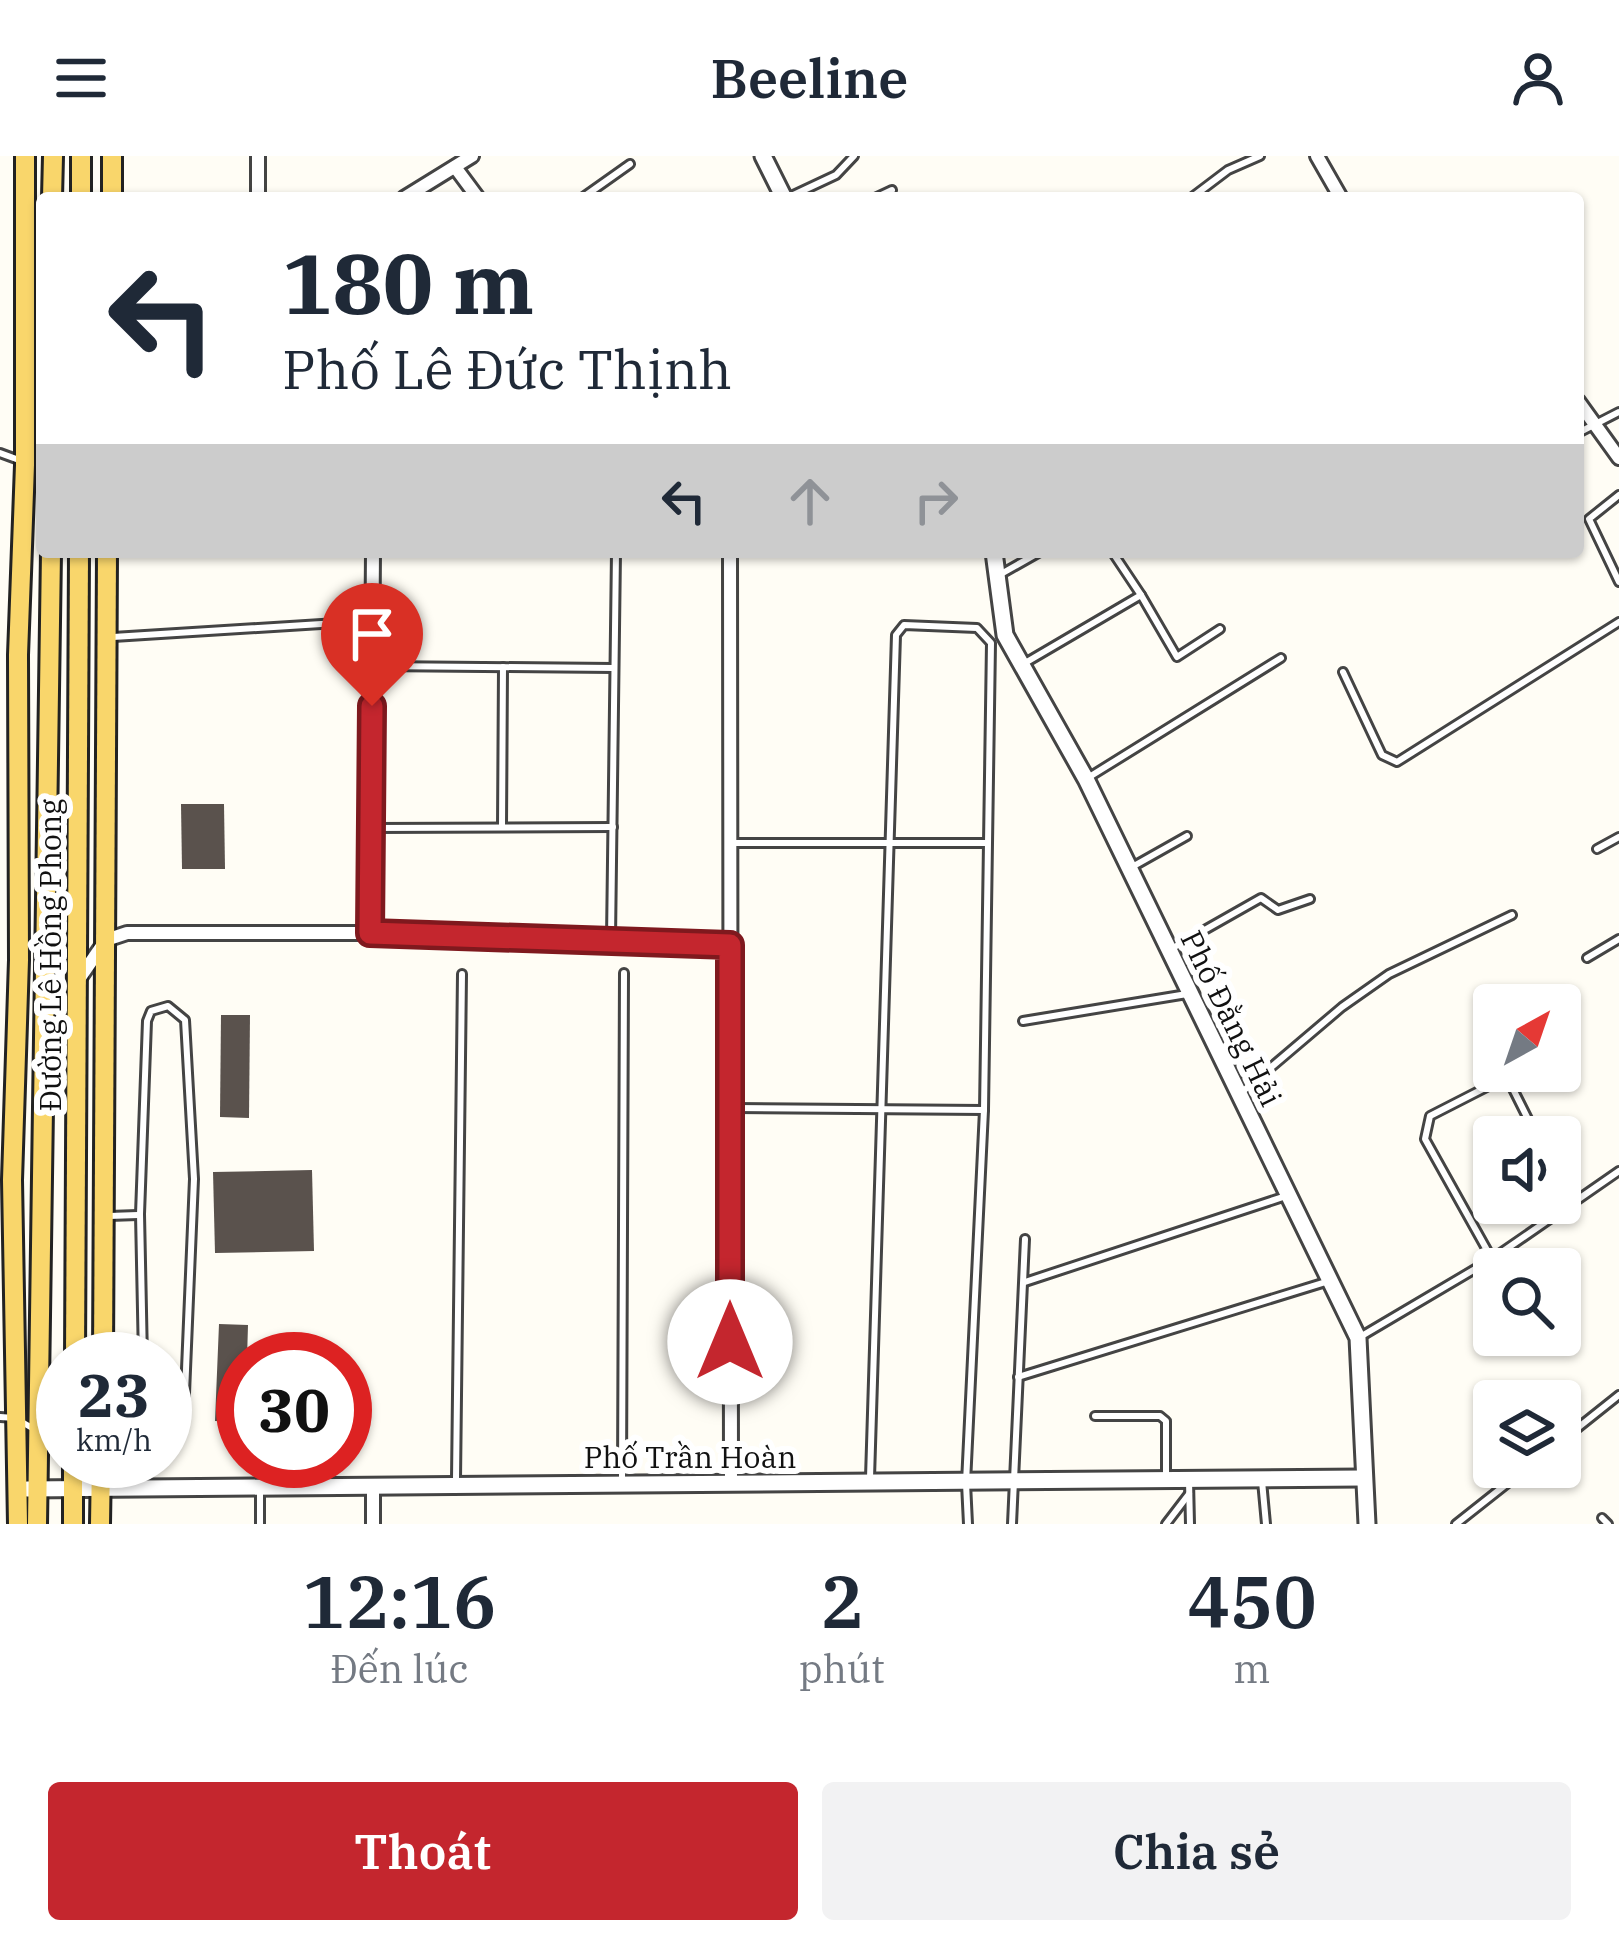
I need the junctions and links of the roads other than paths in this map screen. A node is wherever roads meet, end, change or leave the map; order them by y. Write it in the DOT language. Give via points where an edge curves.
graph roads {
  1 [pos="25,156"];
  2 [pos="52,156"];
  3 [pos="81,156"];
  4 [pos="112,156"];
  5 [pos="258,156"];
  6 [pos="472,156"];
  7 [pos="763,156"];
  8 [pos="854,156"];
  9 [pos="1261,156"];
  10 [pos="1317,156"];
  11 [pos="630,164"];
  12 [pos="455,166"];
  13 [pos="892,190"];
  14 [pos="52,192"];
  15 [pos="81,192"];
  16 [pos="112,192"];
  17 [pos="257,192"];
  18 [pos="414,192"];
  19 [pos="474,192"];
  20 [pos="590,192"];
  21 [pos="783,192"];
  22 [pos="799,192"];
  23 [pos="888,192"];
  24 [pos="1199,192"];
  25 [pos="1338,192"];
  26 [pos="1584,409"];
  27 [pos="1619,412"];
  28 [pos="1596,424"];
  29 [pos="1584,430"];
  30 [pos="0,453"];
  31 [pos="1619,458"];
  32 [pos="33,465"];
  33 [pos="1619,495"];
  34 [pos="51,558"];
  35 [pos="79,558"];
  36 [pos="107,558"];
  37 [pos="373,558"];
  38 [pos="616,558"];
  39 [pos="730,558"];
  40 [pos="995,558"];
  41 [pos="1029,558"];
  42 [pos="1116,558"];
  43 [pos="997,576"];
  44 [pos="1619,582"];
  45 [pos="1141,595"];
  46 [pos="373,621"];
  47 [pos="1619,622"];
  48 [pos="1220,629"];
  49 [pos="106,638"];
  50 [pos="1282,658"];
  51 [pos="1022,664"];
  52 [pos="372,666"];
  53 [pos="503,667"];
  54 [pos="615,668"];
  55 [pos="1342,672"];
  56 [pos="1086,779"];
  57 [pos="502,827"];
  58 [pos="613,827"];
  59 [pos="373,828"];
  60 [pos="1187,836"];
  61 [pos="1619,837"];
  62 [pos="730,843"];
  63 [pos="889,843"];
  64 [pos="986,843"];
  65 [pos="1597,849"];
  66 [pos="1129,868"];
  67 [pos="1310,899"];
  68 [pos="1511,915"];
  69 [pos="370,933"];
  70 [pos="1619,939"];
  71 [pos="106,940"];
  72 [pos="610,943"];
  73 [pos="730,945"];
  74 [pos="1168,951"];
  75 [pos="1587,958"];
  76 [pos="624,973"];
  77 [pos="462,974"];
  78 [pos="79,980"];
  79 [pos="1187,994"];
  80 [pos="1022,1021"];
  81 [pos="1477,1092"];
  82 [pos="1239,1094"];
  83 [pos="730,1108"];
  84 [pos="879,1108"];
  85 [pos="983,1110"];
  86 [pos="1619,1171"];
  87 [pos="6,1180"];
  88 [pos="1289,1195"];
  89 [pos="1581,1200"];
  90 [pos="140,1214"];
  91 [pos="106,1216"];
  92 [pos="1546,1224"];
  93 [pos="1025,1239"];
  94 [pos="1486,1248"];
  95 [pos="1509,1248"];
  96 [pos="1473,1270"];
  97 [pos="1330,1281"];
  98 [pos="1024,1282"];
  99 [pos="39,1332"];
  100 [pos="75,1332"];
  101 [pos="104,1332"];
  102 [pos="142,1332"];
  103 [pos="188,1332"];
  104 [pos="1358,1339"];
  105 [pos="1018,1377"];
  106 [pos="1619,1395"];
  107 [pos="1095,1416"];
  108 [pos="7,1418"];
  109 [pos="1581,1425"];
  110 [pos="36,1431"];
  111 [pos="36,1443"];
  112 [pos="1362,1478"];
  113 [pos="1262,1480"];
  114 [pos="1166,1481"];
  115 [pos="731,1482"];
  116 [pos="869,1482"];
  117 [pos="1012,1482"];
  118 [pos="622,1483"];
  119 [pos="966,1483"];
  120 [pos="456,1485"];
  121 [pos="373,1486"];
  122 [pos="1189,1487"];
  123 [pos="73,1488"];
  124 [pos="98,1488"];
  125 [pos="260,1488"];
  126 [pos="1501,1488"];
  127 [pos="27,1490"];
  128 [pos="17,1524"];
  129 [pos="37,1524"];
  130 [pos="73,1524"];
  131 [pos="100,1524"];
  132 [pos="260,1524"];
  133 [pos="373,1524"];
  134 [pos="968,1524"];
  135 [pos="1012,1524"];
  136 [pos="1166,1524"];
  137 [pos="1190,1524"];
  138 [pos="1266,1524"];
  139 [pos="1366,1524"];
  140 [pos="1456,1524"];
  1 -- 32 [label="main road, Đường Lê Hồng Phong"];
  2 -- 14 [label="main road"];
  3 -- 15 [label="main road"];
  4 -- 16 [label="main road"];
  5 -- 17 [label="street"];
  6 -- 12 [label="street"];
  7 -- 21 [label="street"];
  8 -- 22 [label="lane" via="836,175"];
  9 -- 24 [label="lane"];
  10 -- 25 [label="street"];
  11 -- 20 [label="lane"];
  12 -- 18 [label="street"];
  12 -- 19 [label="street"];
  13 -- 23 [label="lane"];
  26 -- 28 [label="street"];
  27 -- 28 [label="lane"];
  28 -- 29 [label="lane"];
  28 -- 31 [label="street"];
  30 -- 32 [label="lane"];
  32 -- 87 [label="main road, Đường Lê Hồng Phong" via="11,654 19,960"];
  33 -- 44 [label="lane" via="1589,518"];
  34 -- 99 [label="main road, Đường Lê Hồng Phong"];
  35 -- 78 [label="main road, Đường Lê Hồng Phong"];
  36 -- 49 [label="main road, Đường Lê Hồng Phong"];
  37 -- 46 [label="street"];
  38 -- 54 [label="lane"];
  39 -- 62 [label="street"];
  40 -- 43 [label="street, Phố Đằng Hải"];
  41 -- 43 [label="lane"];
  42 -- 45 [label="lane"];
  43 -- 51 [label="street, Phố Đằng Hải" via="1001,622"];
  45 -- 48 [label="lane" via="1178,657"];
  45 -- 51 [label="lane"];
  46 -- 49 [label="lane"];
  46 -- 52 [label="street"];
  47 -- 55 [label="lane" via="1397,762 1382,755"];
  49 -- 71 [label="main road, Đường Lê Hồng Phong"];
  50 -- 56 [label="lane"];
  51 -- 56 [label="street, Phố Đằng Hải"];
  52 -- 53 [label="lane"];
  52 -- 59 [label="street"];
  53 -- 54 [label="lane"];
  53 -- 57 [label="lane"];
  54 -- 58 [label="lane"];
  56 -- 66 [label="street, Phố Đằng Hải"];
  57 -- 58 [label="lane"];
  57 -- 59 [label="lane"];
  58 -- 72 [label="lane"];
  59 -- 69 [label="street"];
  60 -- 66 [label="lane"];
  61 -- 65 [label="lane"];
  62 -- 63 [label="lane"];
  62 -- 73 [label="street"];
  63 -- 64 [label="lane"];
  63 -- 64 [label="lane" via="896,635 904,625 977,628 991,643"];
  63 -- 84 [label="lane"];
  64 -- 85 [label="lane"];
  66 -- 74 [label="street, Phố Đằng Hải"];
  67 -- 74 [label="lane" via="1278,910 1261,898"];
  68 -- 82 [label="lane" via="1389,974"];
  69 -- 71 [label="street" via="127,933"];
  69 -- 72 [label="street"];
  70 -- 75 [label="lane"];
  71 -- 78 [label="street"];
  71 -- 91 [label="main road, Đường Lê Hồng Phong"];
  72 -- 73 [label="street"];
  73 -- 83 [label="street"];
  74 -- 79 [label="street, Phố Đằng Hải"];
  76 -- 118 [label="lane"];
  77 -- 120 [label="lane"];
  78 -- 100 [label="main road, Đường Lê Hồng Phong"];
  79 -- 80 [label="lane"];
  79 -- 82 [label="street, Phố Đằng Hải"];
  81 -- 94 [label="lane" via="1430,1116 1425,1139"];
  82 -- 88 [label="street, Phố Đằng Hải"];
  83 -- 84 [label="lane"];
  83 -- 115 [label="street"];
  84 -- 85 [label="lane"];
  84 -- 116 [label="lane"];
  85 -- 119 [label="lane"];
  86 -- 89 [label="lane"];
  87 -- 108 [label="main road, Đường Lê Hồng Phong"];
  88 -- 97 [label="street, Phố Đằng Hải"];
  88 -- 98 [label="lane"];
  90 -- 91 [label="lane"];
  90 -- 102 [label="lane"];
  90 -- 103 [label="lane" via="148,1022 151,1011 168,1006 185,1020 194,1179"];
  91 -- 101 [label="main road, Đường Lê Hồng Phong"];
  92 -- 95 [label="lane"];
  93 -- 98 [label="lane"];
  96 -- 104 [label="lane"];
  97 -- 104 [label="street, Phố Đằng Hải"];
  97 -- 105 [label="lane"];
  98 -- 105 [label="lane"];
  104 -- 112 [label="street, Phố Đằng Hải"];
  105 -- 117 [label="lane"];
  106 -- 109 [label="lane"];
  107 -- 114 [label="lane" via="1166,1421"];
  108 -- 110 [label="lane"];
  108 -- 127 [label="main road, Đường Lê Hồng Phong"];
  111 -- 127 [label="main road, Đường Lê Hồng Phong"];
  112 -- 113 [label="street, Phố Trần Hoàn"];
  112 -- 139 [label="street, Phố Đằng Hải"];
  113 -- 122 [label="street, Phố Trần Hoàn"];
  113 -- 138 [label="lane"];
  114 -- 117 [label="street, Phố Trần Hoàn"];
  114 -- 122 [label="street, Phố Trần Hoàn"];
  115 -- 116 [label="street, Phố Trần Hoàn"];
  115 -- 118 [label="street, Phố Trần Hoàn"];
  116 -- 119 [label="street, Phố Trần Hoàn"];
  117 -- 119 [label="street, Phố Trần Hoàn"];
  117 -- 135 [label="lane"];
  118 -- 120 [label="street, Phố Trần Hoàn"];
  119 -- 134 [label="lane"];
  120 -- 121 [label="street, Phố Trần Hoàn"];
  121 -- 133 [label="street"];
  122 -- 136 [label="lane"];
  122 -- 137 [label="lane"];
  123 -- 127 [label="street, Phố Trần Hoàn"];
  123 -- 130 [label="main road"];
  124 -- 131 [label="main road"];
  125 -- 132 [label="lane"];
  126 -- 140 [label="lane"];
  127 -- 128 [label="main road, Đường Lê Hồng Phong"];
  127 -- 129 [label="main road, Đường Lê Hồng Phong"];
}
